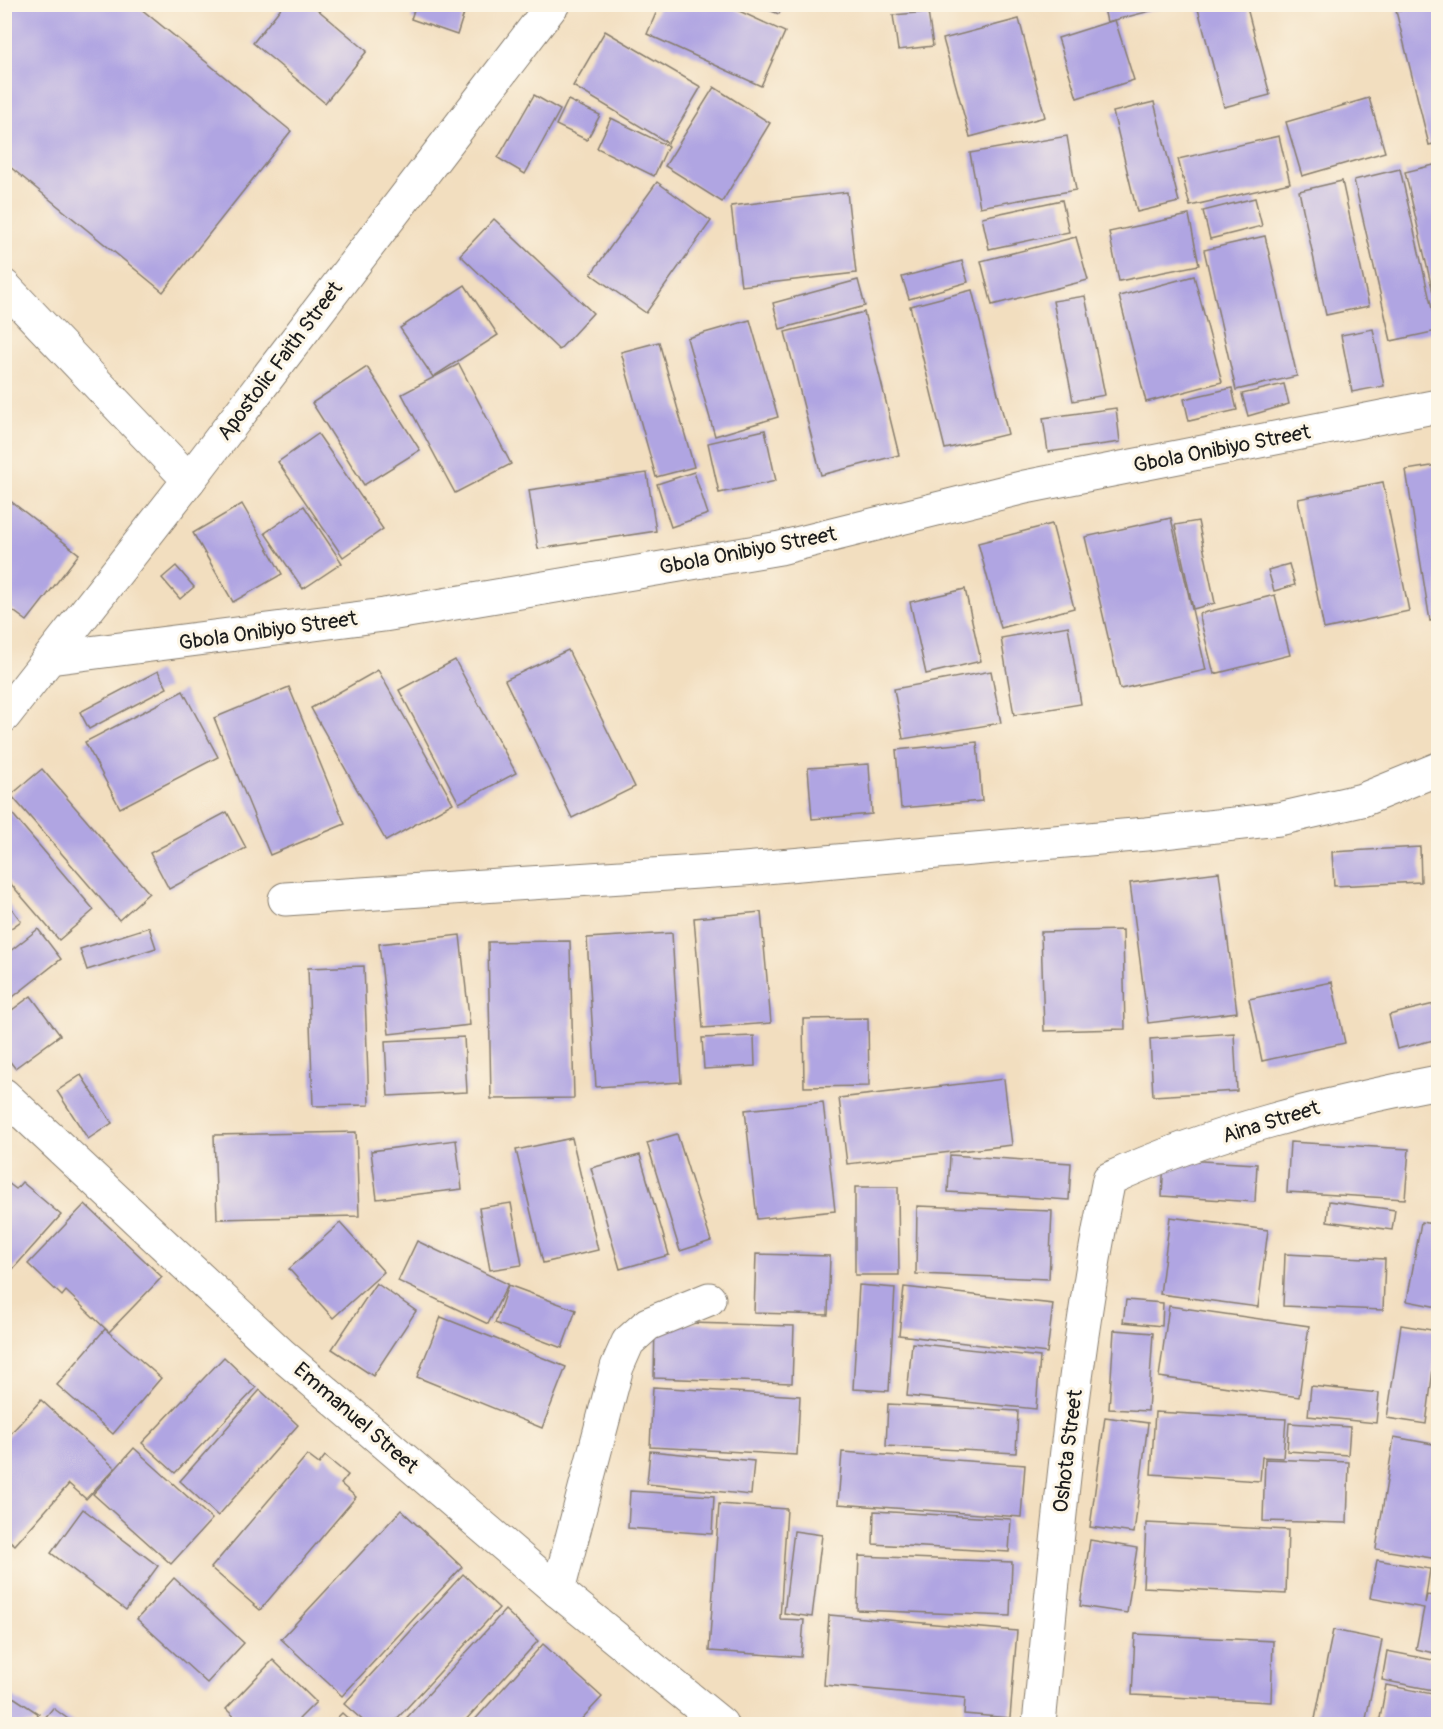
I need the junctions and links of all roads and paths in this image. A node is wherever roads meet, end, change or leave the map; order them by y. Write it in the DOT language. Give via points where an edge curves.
graph roads {
  1 [pos="553,4"];
  2 [pos="4,286"];
  3 [pos="1438,406"];
  4 [pos="189,480"];
  5 [pos="50,658"];
  6 [pos="4,716"];
  7 [pos="1438,769"];
  8 [pos="285,900"];
  9 [pos="1438,1082"];
  10 [pos="4,1095"];
  11 [pos="1109,1179"];
  12 [pos="709,1299"];
  13 [pos="558,1591"];
  14 [pos="721,1725"];
  15 [pos="1039,1725"];
  1 -- 4 [label="street, Apostolic Faith Street"];
  2 -- 4 [label="street"];
  3 -- 5 [label="street, Gbola Onibiyo Street" via="1025,488 780,548 384,615"];
  4 -- 5 [label="street, Apostolic Faith Street"];
  5 -- 6 [label="street, Apostolic Faith Street"];
  7 -- 8 [label="street" via="1362,800 1290,817 1146,834 744,869"];
  9 -- 11 [label="street, Aina Street" via="1331,1103 1153,1159"];
  10 -- 13 [label="street, Emmanuel Street" via="281,1354"];
  11 -- 15 [label="street, Oshota Street" via="1062,1487"];
  12 -- 13 [label="street" via="648,1324 628,1342 617,1367"];
  13 -- 14 [label="street, Emmanuel Street"];
}
